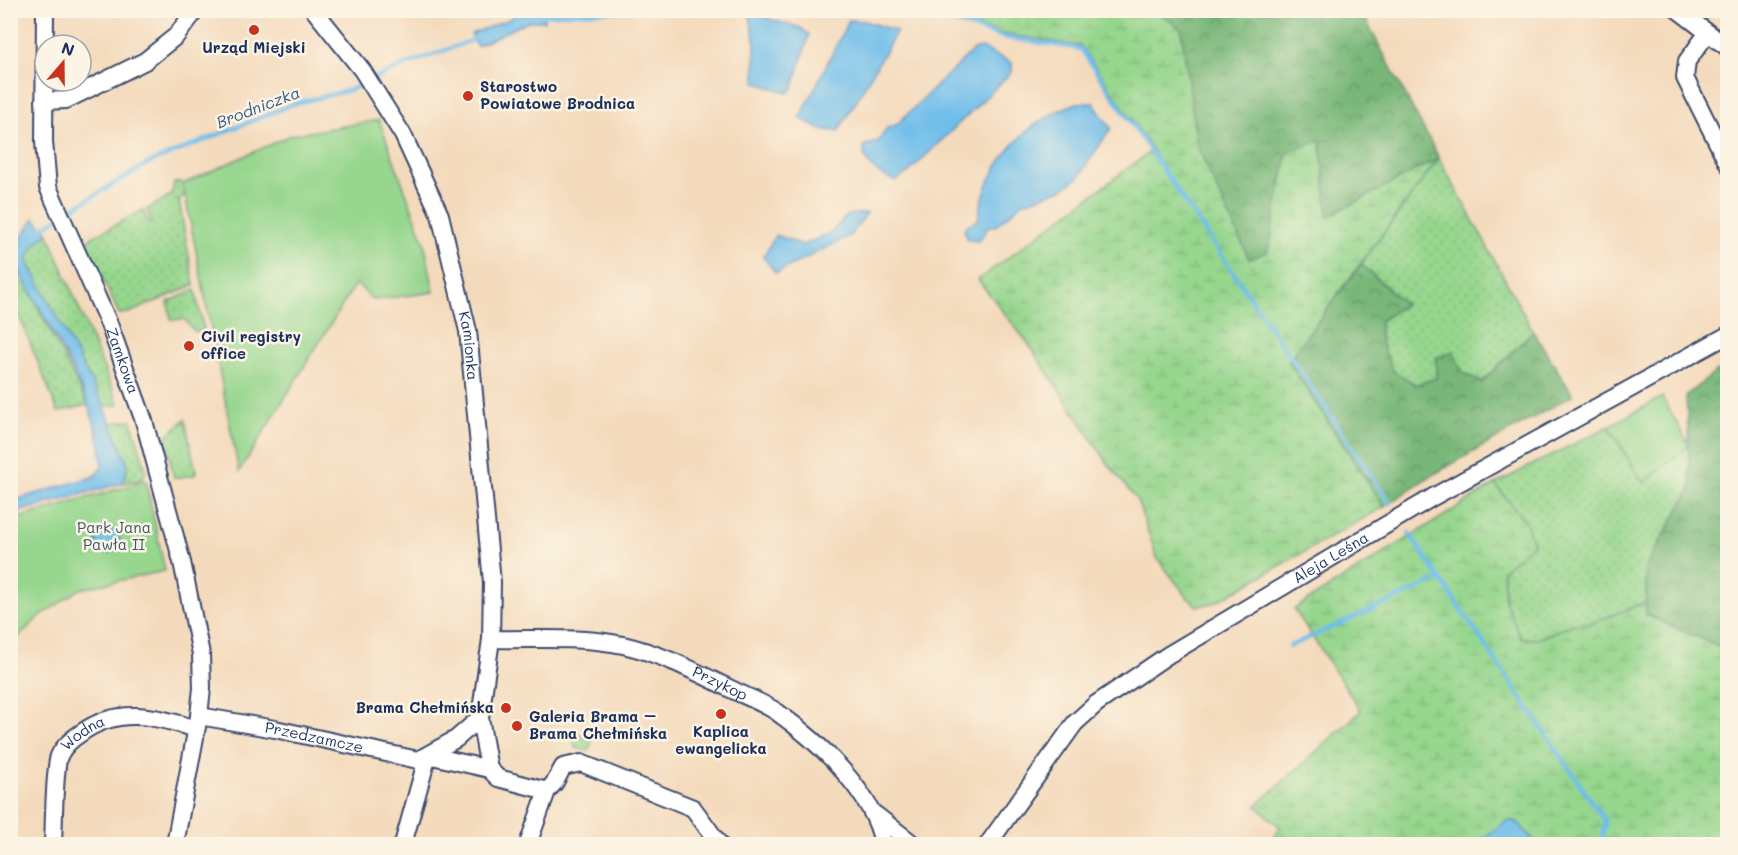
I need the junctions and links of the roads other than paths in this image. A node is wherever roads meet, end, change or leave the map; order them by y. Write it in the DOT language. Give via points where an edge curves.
graph roads {
  1 [pos="45,10"];
  2 [pos="196,10"];
  3 [pos="1679,11"];
  4 [pos="314,12"];
  5 [pos="1707,34"];
  6 [pos="1728,48"];
  7 [pos="44,101"];
  8 [pos="1728,164"];
  9 [pos="1728,335"];
  10 [pos="491,639"];
  11 [pos="480,717"];
  12 [pos="198,722"];
  13 [pos="428,755"];
  14 [pos="489,769"];
  15 [pos="546,791"];
  16 [pos="875,814"];
  17 [pos="53,844"];
  18 [pos="175,844"];
  19 [pos="403,844"];
  20 [pos="528,844"];
  21 [pos="719,844"];
  22 [pos="884,844"];
  23 [pos="913,844"];
  24 [pos="988,844"];
  1 -- 7 [label="street, Zamkowa"];
  2 -- 7 [label="street" via="176,36 145,61 66,100"];
  3 -- 5 [label="street"];
  4 -- 10 [label="street, Kamionka" via="362,70 403,135 440,215 468,331 492,582"];
  5 -- 6 [label="street"];
  5 -- 8 [label="street" via="1687,61 1684,78"];
  7 -- 12 [label="street, Zamkowa" via="44,165 52,200 109,324 153,448 182,562 201,654"];
  9 -- 24 [label="street, Aleja Leśna" via="1433,497 1168,655 1096,704 1076,723"];
  10 -- 11 [label="street, Kamionka"];
  10 -- 16 [label="street, Przykop" via="621,645 688,668 775,711 813,740"];
  11 -- 13 [label="street" via="456,739"];
  11 -- 14 [label="street, Kamionka"];
  12 -- 13 [label="street, Przedzamcze" via="275,729 418,760"];
  12 -- 17 [label="street, Wodna" via="136,714 105,719 75,737 59,757"];
  12 -- 18 [label="street, Zamkowa"];
  13 -- 14 [label="street"];
  13 -- 19 [label="street"];
  14 -- 15 [label="street" via="498,778"];
  15 -- 20 [label="street"];
  15 -- 21 [label="street" via="562,767 580,763 693,808"];
  16 -- 22 [label="street, Przykop"];
  16 -- 23 [label="street"];
}
